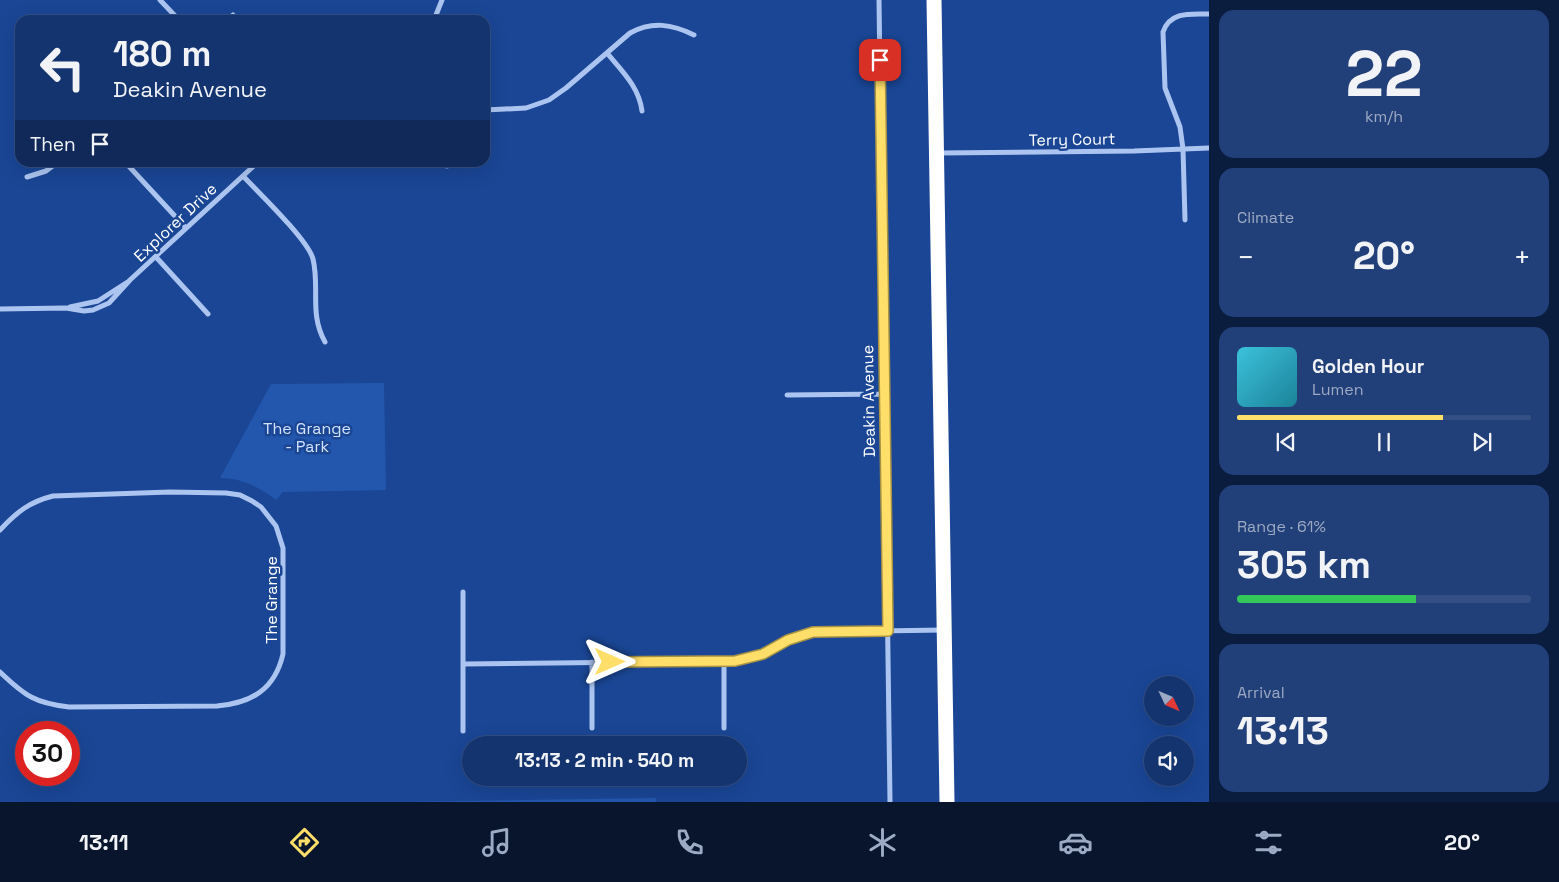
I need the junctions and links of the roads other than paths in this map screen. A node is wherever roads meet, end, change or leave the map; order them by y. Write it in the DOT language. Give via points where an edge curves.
graph roads {
  1 [pos="160,0"];
  2 [pos="442,0"];
  3 [pos="879,0"];
  4 [pos="934,0"];
  5 [pos="1209,14"];
  6 [pos="174,15"];
  7 [pos="436,15"];
  8 [pos="694,35"];
  9 [pos="607,53"];
  10 [pos="490,110"];
  11 [pos="642,111"];
  12 [pos="1209,148"];
  13 [pos="1184,149"];
  14 [pos="936,153"];
  15 [pos="51,167"];
  16 [pos="131,167"];
  17 [pos="253,167"];
  18 [pos="243,176"];
  19 [pos="27,177"];
  20 [pos="1185,220"];
  21 [pos="186,228"];
  22 [pos="156,257"];
  23 [pos="0,309"];
  24 [pos="208,314"];
  25 [pos="325,342"];
  26 [pos="885,394"];
  27 [pos="787,395"];
  28 [pos="0,530"];
  29 [pos="463,592"];
  30 [pos="943,630"];
  31 [pos="888,631"];
  32 [pos="724,661"];
  33 [pos="592,662"];
  34 [pos="464,664"];
  35 [pos="0,672"];
  36 [pos="592,728"];
  37 [pos="724,728"];
  38 [pos="463,730"];
  39 [pos="890,802"];
  40 [pos="947,802"];
  1 -- 6 [label="street"];
  2 -- 7 [label="street"];
  3 -- 26 [label="street, Deakin Avenue"];
  4 -- 14 [label="highway"];
  5 -- 13 [label="street" via="1182,14 1165,26 1163,32 1165,88 1180,127"];
  8 -- 9 [label="street" via="680,28 649,25 630,33"];
  9 -- 10 [label="street" via="562,92 544,102 516,109"];
  9 -- 11 [label="street" via="636,90"];
  12 -- 13 [label="street, Terry Court"];
  13 -- 14 [label="street, Terry Court"];
  13 -- 20 [label="street"];
  14 -- 30 [label="highway"];
  15 -- 19 [label="street"];
  16 -- 21 [label="street"];
  17 -- 18 [label="street, Explorer Drive"];
  18 -- 21 [label="street, Explorer Drive"];
  18 -- 25 [label="street" via="310,250 314,267 315,316"];
  21 -- 22 [label="street, Explorer Drive"];
  22 -- 23 [label="street, Explorer Drive" via="130,280 98,301 66,308"];
  22 -- 24 [label="street"];
  26 -- 27 [label="street"];
  26 -- 31 [label="street, Deakin Avenue"];
  28 -- 35 [label="street, The Grange" via="16,513 40,499 53,496 226,493 252,501 269,516 280,536 284,569 283,654 280,666 266,687 246,701 217,706 69,708 35,700 19,691"];
  29 -- 34 [label="street"];
  30 -- 31 [label="street"];
  30 -- 40 [label="highway"];
  31 -- 32 [label="street" via="813,632 748,659"];
  31 -- 39 [label="street, Deakin Avenue"];
  32 -- 33 [label="street"];
  32 -- 37 [label="street"];
  33 -- 34 [label="street"];
  33 -- 36 [label="street"];
  34 -- 38 [label="street"];
}
